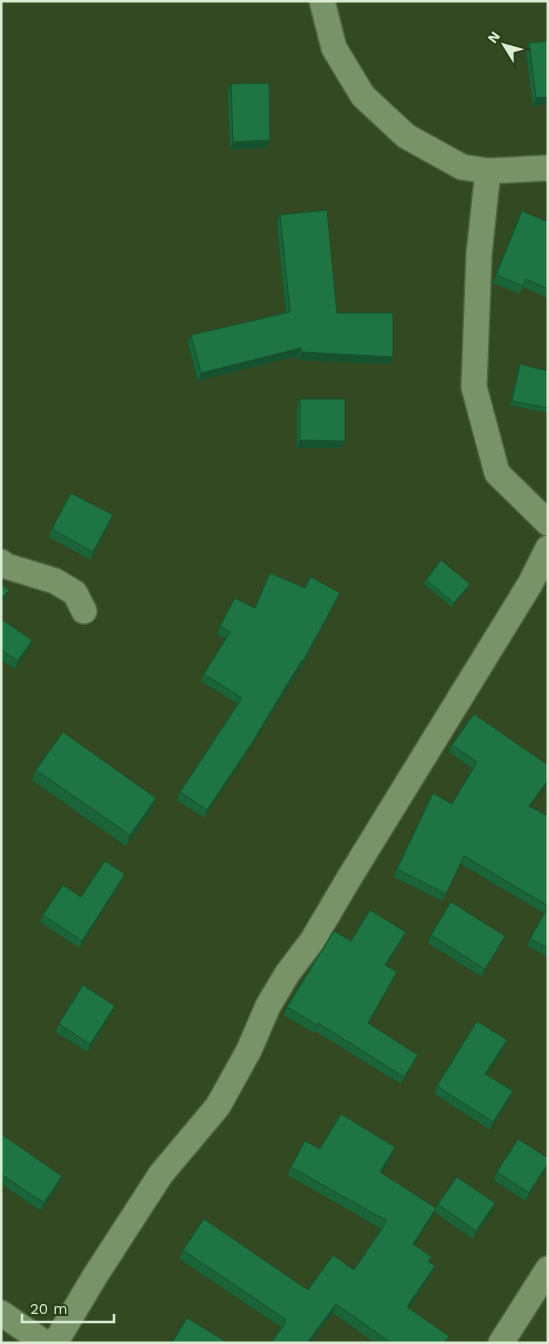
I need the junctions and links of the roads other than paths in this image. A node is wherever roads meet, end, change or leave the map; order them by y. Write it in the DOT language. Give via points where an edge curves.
graph roads {
  1 [pos="322,1"];
  2 [pos="548,168"];
  3 [pos="488,171"];
  4 [pos="548,523"];
  5 [pos="548,548"];
  6 [pos="1,562"];
  7 [pos="84,611"];
  8 [pos="548,1269"];
  9 [pos="1,1313"];
  10 [pos="45,1343"];
  11 [pos="55,1343"];
  12 [pos="501,1343"];
  1 -- 3 [label="street" via="334,48 363,96 406,136 462,167"];
  2 -- 3 [label="street"];
  3 -- 4 [label="street" via="479,254 474,387 497,473"];
  5 -- 11 [label="street" via="530,584 312,941 268,1006 249,1050 218,1106 161,1174"];
  6 -- 7 [label="street" via="62,585 75,593"];
  8 -- 12 [label="street"];
  9 -- 10 [label="street"];
}
